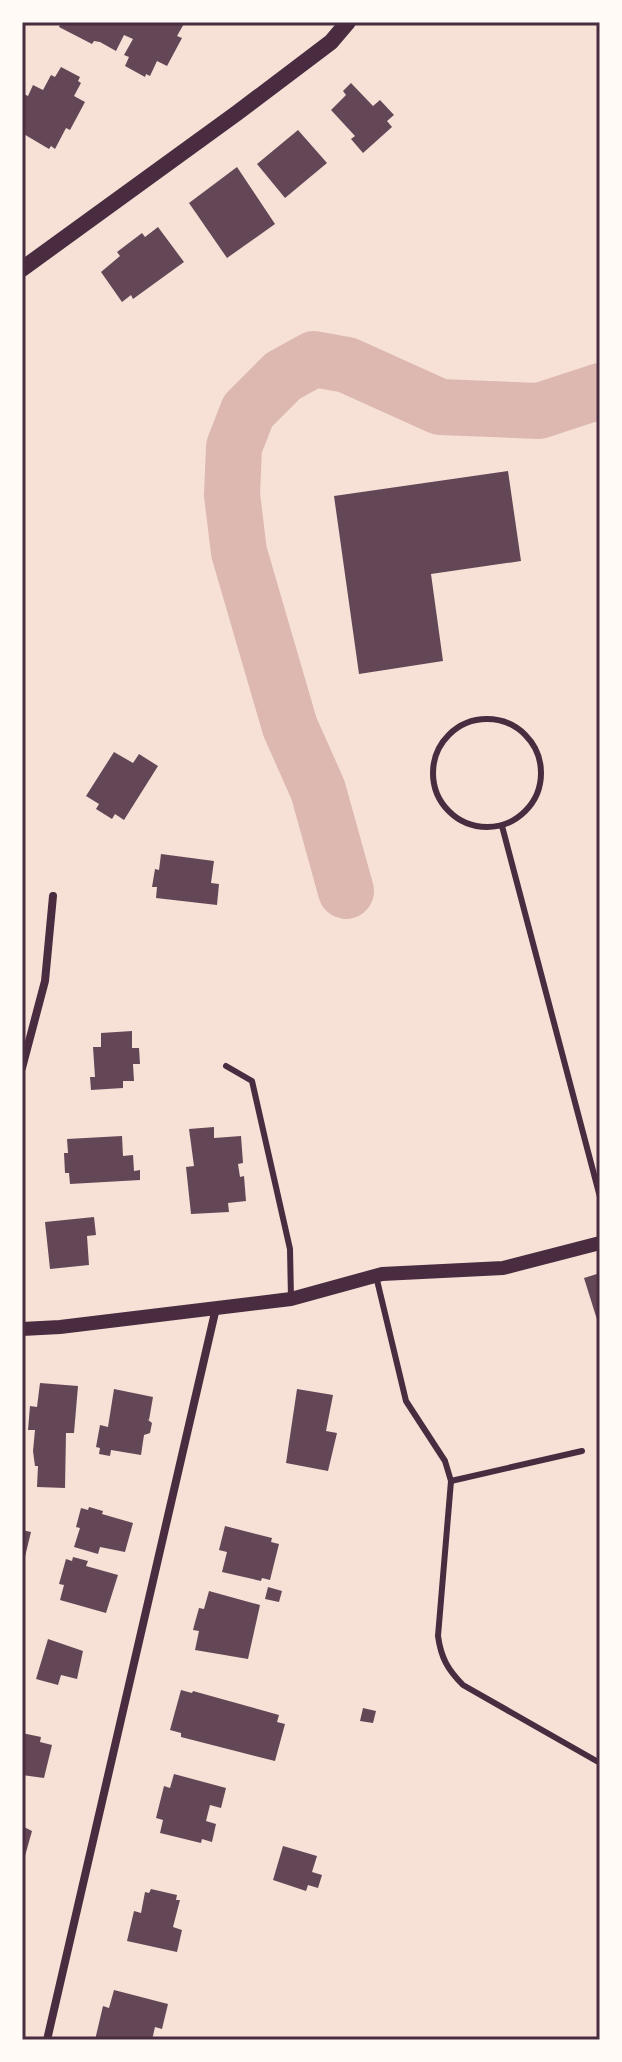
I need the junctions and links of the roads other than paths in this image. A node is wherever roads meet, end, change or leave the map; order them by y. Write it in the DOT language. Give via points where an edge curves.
graph roads {
  1 [pos="348,22"];
  2 [pos="22,269"];
  3 [pos="502,826"];
  4 [pos="53,896"];
  5 [pos="226,1066"];
  6 [pos="22,1068"];
  7 [pos="600,1197"];
  8 [pos="600,1243"];
  9 [pos="376,1276"];
  10 [pos="291,1299"];
  11 [pos="216,1308"];
  12 [pos="22,1329"];
  13 [pos="582,1451"];
  14 [pos="451,1481"];
  15 [pos="600,1763"];
  16 [pos="47,2040"];
  1 -- 2 [label="main road" via="331,42"];
  3 -- 3 [label="lane" via="528,809 537,793 540,758 520,729 504,721 469,722 453,731 438,752 433,778 438,796 463,822"];
  3 -- 7 [label="lane"];
  4 -- 6 [label="street" via="45,981"];
  5 -- 10 [label="lane" via="252,1081 290,1249"];
  8 -- 9 [label="street" via="503,1268"];
  9 -- 10 [label="street"];
  9 -- 14 [label="lane" via="406,1401 445,1461"];
  10 -- 11 [label="street"];
  11 -- 12 [label="street"];
  11 -- 16 [label="street"];
  13 -- 14 [label="lane"];
  14 -- 15 [label="lane" via="440,1654 463,1685"];
}
